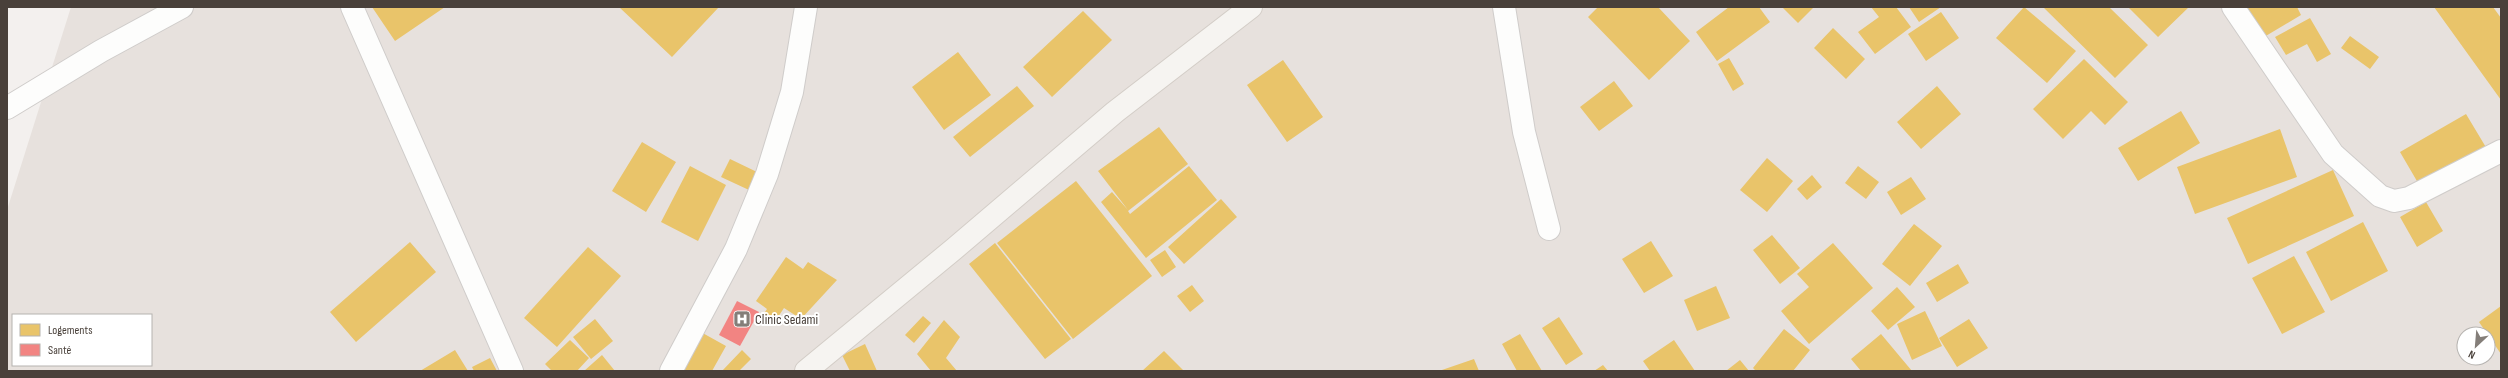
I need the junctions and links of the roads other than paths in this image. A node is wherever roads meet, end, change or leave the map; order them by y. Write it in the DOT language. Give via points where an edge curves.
graph roads {
  1 [pos="182,7"];
  2 [pos="352,7"];
  3 [pos="806,7"];
  4 [pos="1251,7"];
  5 [pos="1504,7"];
  6 [pos="2233,7"];
  7 [pos="7,108"];
  8 [pos="2501,151"];
  9 [pos="1549,229"];
  10 [pos="512,371"];
  11 [pos="670,371"];
  12 [pos="806,371"];
  1 -- 7 [label="street" via="101,51"];
  2 -- 10 [label="street"];
  3 -- 11 [label="street" via="792,92 767,174 736,249"];
  4 -- 12 [label="main road" via="1116,112"];
  5 -- 9 [label="street" via="1523,125"];
  6 -- 8 [label="street" via="2333,154 2380,196 2394,201 2408,198"];
}
